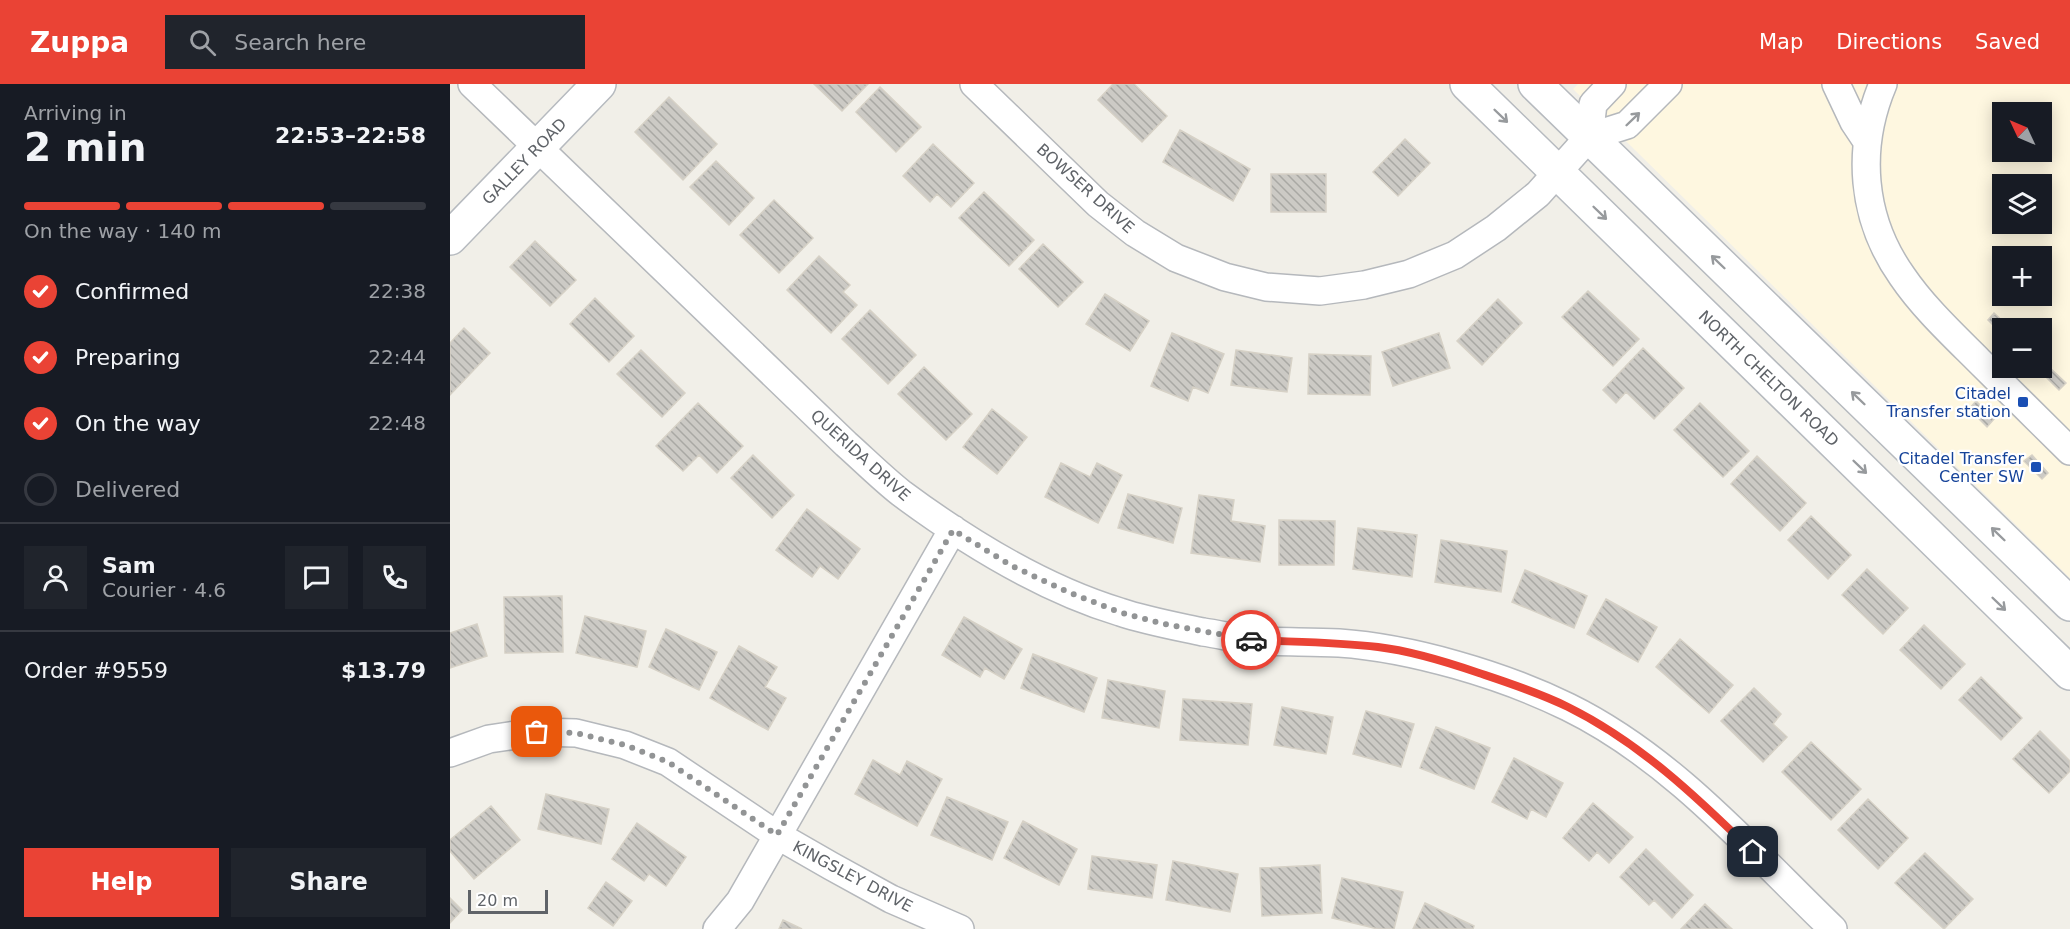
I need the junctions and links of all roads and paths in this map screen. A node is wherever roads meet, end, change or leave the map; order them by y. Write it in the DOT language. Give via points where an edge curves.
graph roads {
  1 [pos="472,84"];
  2 [pos="599,84"];
  3 [pos="974,84"];
  4 [pos="1467,84"];
  5 [pos="1535,84"];
  6 [pos="1612,84"];
  7 [pos="1668,84"];
  8 [pos="1836,84"];
  9 [pos="1883,84"];
  10 [pos="1589,137"];
  11 [pos="1866,140"];
  12 [pos="537,147"];
  13 [pos="1558,172"];
  14 [pos="450,238"];
  15 [pos="2070,451"];
  16 [pos="953,530"];
  17 [pos="2070,604"];
  18 [pos="2070,673"];
  19 [pos="450,753"];
  20 [pos="777,835"];
  21 [pos="717,929"];
  22 [pos="960,929"];
  23 [pos="1833,929"];
  1 -- 12 [label="street, QUERIDA DRIVE"];
  2 -- 12 [label="main road, GALLEY ROAD"];
  3 -- 13 [label="street, BOWSER DRIVE" via="1098,204 1136,233 1176,258 1225,277 1266,287 1320,291 1409,274 1455,255 1496,228"];
  4 -- 13 [label="main road, NORTH CHELTON ROAD, one-way"];
  5 -- 10 [label="main road"];
  6 -- 10 [label="street" via="1593,104"];
  10 -- 7 [label="street, one-way" via="1627,125"];
  8 -- 11 [label="street"];
  9 -- 11 [label="street"];
  10 -- 13 [label="street, BOWSER DRIVE"];
  17 -- 10 [label="main road, one-way"];
  11 -- 15 [label="street" via="1869,201 1888,254 1902,277 1956,338"];
  12 -- 14 [label="main road, GALLEY ROAD"];
  12 -- 16 [label="street, QUERIDA DRIVE" via="846,444 899,491"];
  13 -- 18 [label="main road, NORTH CHELTON ROAD, one-way"];
  16 -- 20 [label="street"];
  16 -- 23 [label="street, QUERIDA DRIVE" via="1012,566 1119,612 1247,640 1381,647 1450,663 1568,706 1607,729 1689,790"];
  19 -- 20 [label="street, KINGSLEY DRIVE" via="489,739 537,732 586,735 668,762"];
  20 -- 21 [label="street" via="740,901"];
  20 -- 22 [label="street, KINGSLEY DRIVE" via="891,899"];
}
